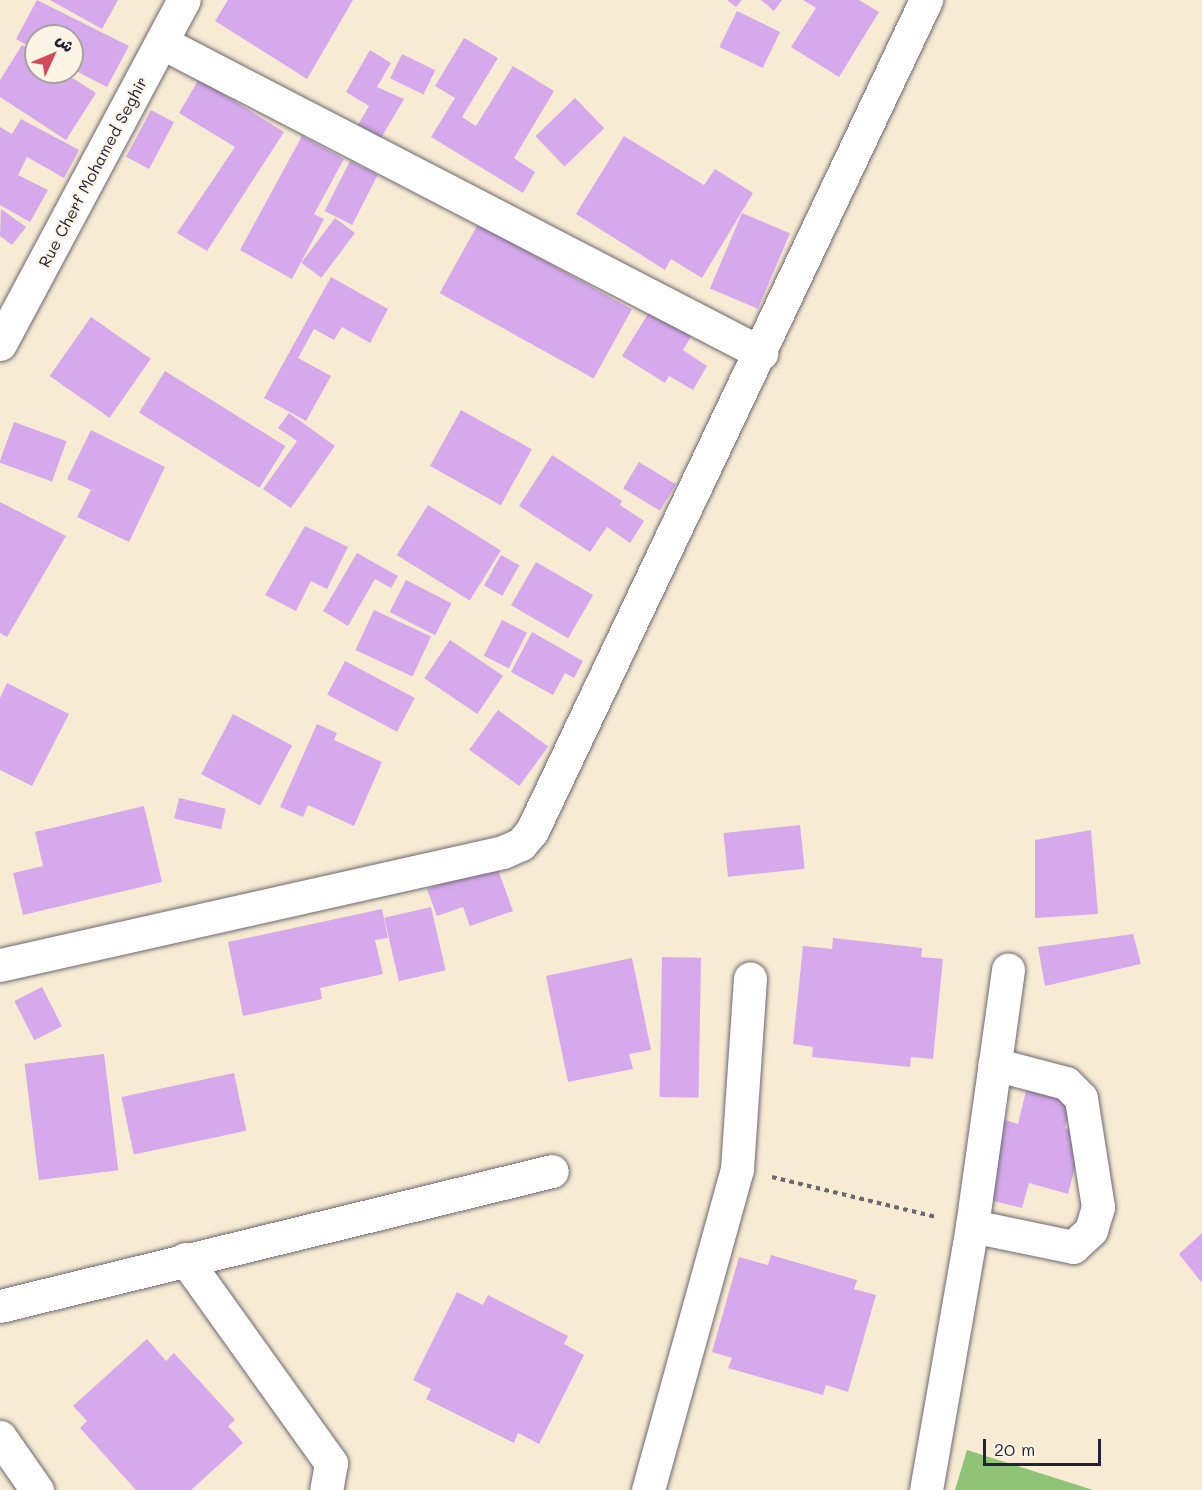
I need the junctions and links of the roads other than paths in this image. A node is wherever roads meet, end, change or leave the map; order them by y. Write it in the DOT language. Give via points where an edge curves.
graph roads {
  1 [pos="184,0"];
  2 [pos="926,0"];
  3 [pos="163,43"];
  4 [pos="0,344"];
  5 [pos="761,353"];
  6 [pos="0,965"];
  7 [pos="1008,970"];
  8 [pos="750,978"];
  9 [pos="994,1064"];
  10 [pos="552,1171"];
  11 [pos="972,1226"];
  12 [pos="185,1259"];
  13 [pos="0,1306"];
  14 [pos="0,1437"];
  15 [pos="37,1490"];
  16 [pos="326,1490"];
  17 [pos="648,1490"];
  18 [pos="926,1490"];
  1 -- 3 [label="street, Rue Cherf Mohamed Seghir"];
  2 -- 5 [label="street"];
  3 -- 4 [label="street, Rue Cherf Mohamed Seghir"];
  3 -- 5 [label="street"];
  5 -- 6 [label="street" via="643,590 532,831 521,844 503,852"];
  7 -- 9 [label="street"];
  8 -- 17 [label="street" via="737,1168"];
  9 -- 11 [label="street"];
  9 -- 11 [label="street" via="1066,1083 1081,1098 1098,1207 1091,1230 1073,1247"];
  10 -- 12 [label="street"];
  11 -- 18 [label="street"];
  12 -- 13 [label="street"];
  12 -- 16 [label="street" via="331,1463"];
  14 -- 15 [label="street"];
}
